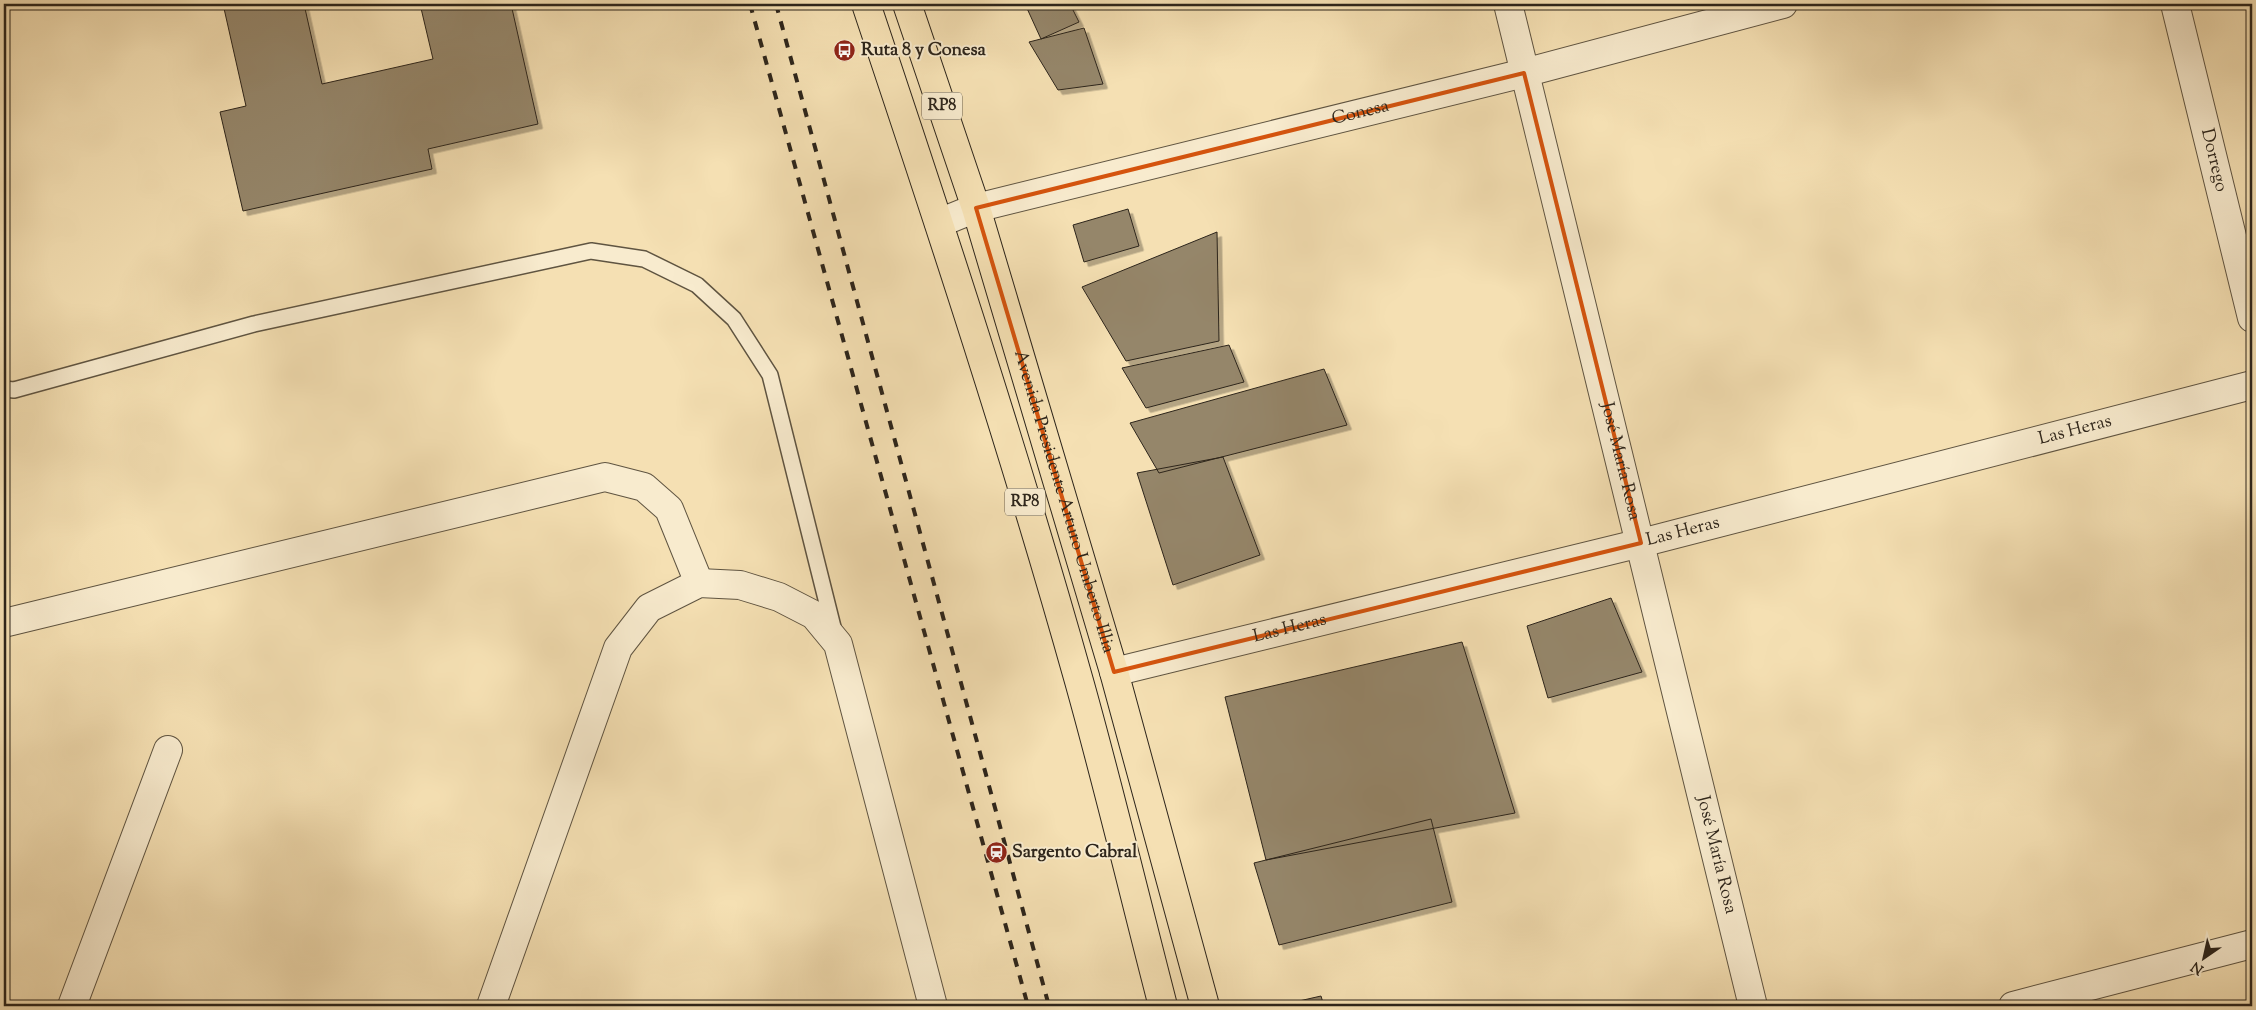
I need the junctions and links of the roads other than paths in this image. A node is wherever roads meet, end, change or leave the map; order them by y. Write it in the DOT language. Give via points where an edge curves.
graph roads {
  1 [pos="866,4"];
  2 [pos="907,4"];
  3 [pos="1508,4"];
  4 [pos="1783,4"];
  5 [pos="2175,4"];
  6 [pos="1524,72"];
  7 [pos="976,208"];
  8 [pos="939,223"];
  9 [pos="2252,318"];
  10 [pos="2252,385"];
  11 [pos="4,390"];
  12 [pos="1641,543"];
  13 [pos="699,583"];
  14 [pos="4,623"];
  15 [pos="838,644"];
  16 [pos="1114,672"];
  17 [pos="168,750"];
  18 [pos="2252,944"];
  19 [pos="72,1006"];
  20 [pos="491,1006"];
  21 [pos="933,1006"];
  22 [pos="1163,1006"];
  23 [pos="1205,1006"];
  24 [pos="1753,1006"];
  25 [pos="2013,1006"];
  1 -- 8 [label="main road, Avenida Presidente Arturo Umberto Illia / RP8"];
  2 -- 7 [label="main road, Avenida Presidente Arturo Umberto Illia / RP8"];
  3 -- 6 [label="street, José María Rosa"];
  4 -- 6 [label="street, Conesa"];
  5 -- 9 [label="street, Dorrego"];
  6 -- 7 [label="street, Conesa"];
  6 -- 12 [label="street, José María Rosa"];
  7 -- 8 [label="street, Conesa"];
  7 -- 16 [label="main road, Avenida Presidente Arturo Umberto Illia / RP8"];
  8 -- 22 [label="main road, Avenida Presidente Arturo Umberto Illia / RP8" via="1079,682"];
  10 -- 12 [label="street, Las Heras"];
  11 -- 15 [label="lane" via="14,390 254,324 591,251 644,259 697,285 734,319 770,375"];
  12 -- 16 [label="street, Las Heras"];
  12 -- 24 [label="street, José María Rosa"];
  13 -- 14 [label="street" via="668,509 644,487 605,477"];
  13 -- 15 [label="street" via="740,585 780,597 814,615"];
  13 -- 20 [label="street" via="649,608 618,648"];
  15 -- 21 [label="street"];
  16 -- 23 [label="main road, Avenida Presidente Arturo Umberto Illia / RP8"];
  17 -- 19 [label="street"];
  18 -- 25 [label="street"];
}
